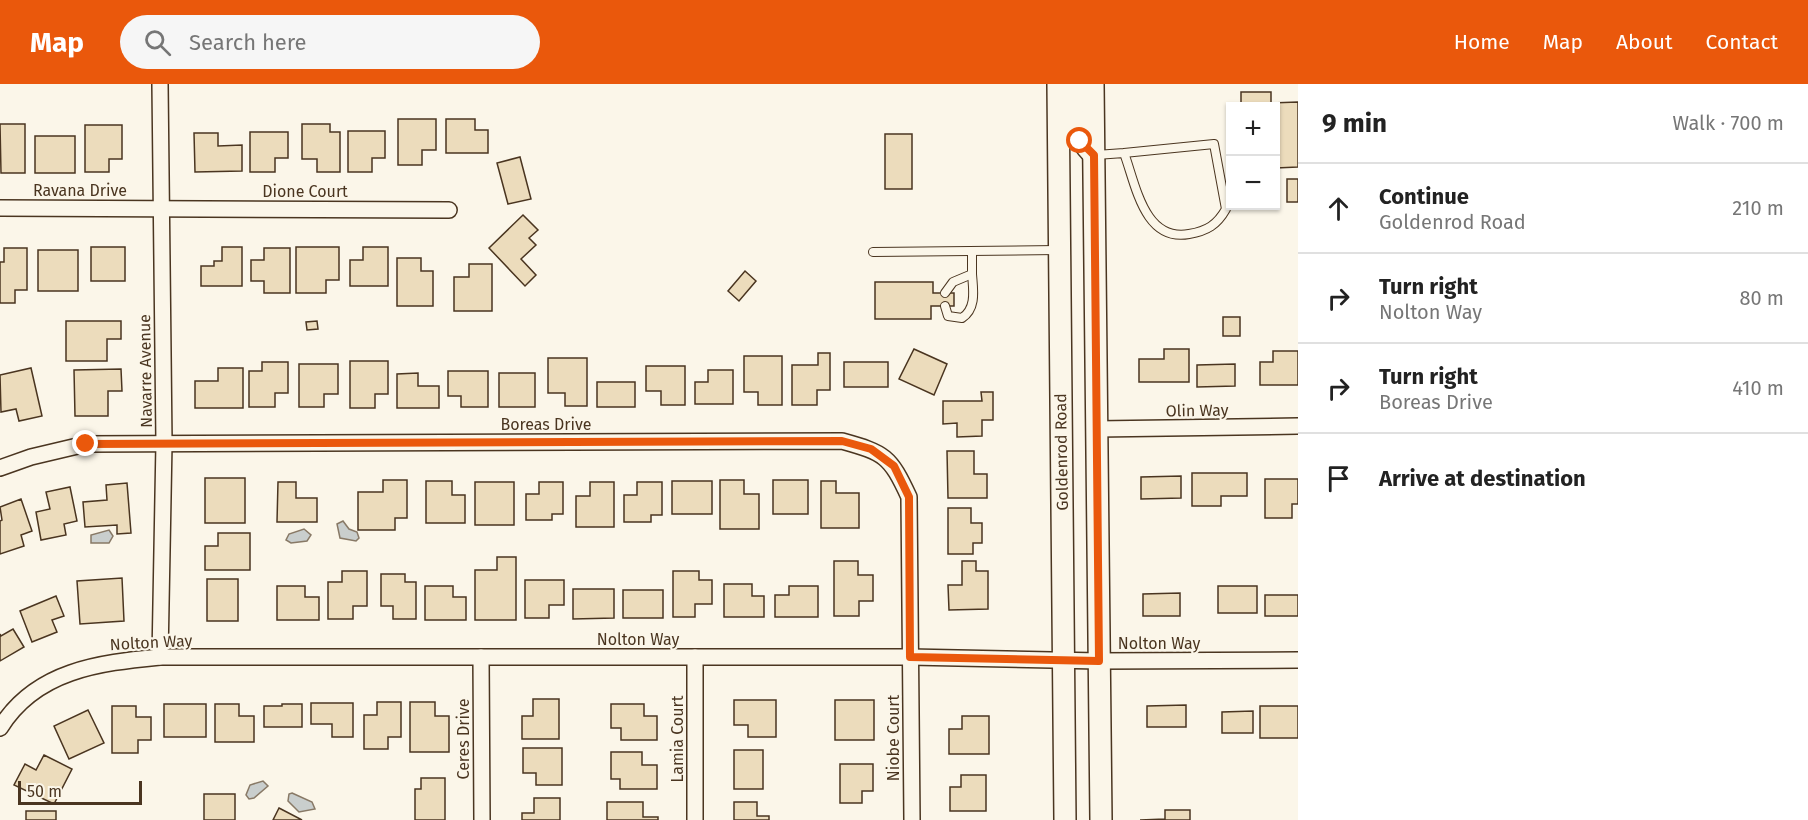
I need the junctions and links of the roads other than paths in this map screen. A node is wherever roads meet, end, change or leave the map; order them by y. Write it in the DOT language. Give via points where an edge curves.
graph roads {
  1 [pos="160,84"];
  2 [pos="1058,84"];
  3 [pos="1073,84"];
  4 [pos="1093,84"];
  5 [pos="1124,153"];
  6 [pos="1094,155"];
  7 [pos="0,208"];
  8 [pos="160,208"];
  9 [pos="449,210"];
  10 [pos="1059,250"];
  11 [pos="873,252"];
  12 [pos="972,252"];
  13 [pos="972,274"];
  14 [pos="945,293"];
  15 [pos="945,306"];
  16 [pos="1298,426"];
  17 [pos="1097,429"];
  18 [pos="164,443"];
  19 [pos="0,468"];
  20 [pos="160,657"];
  21 [pos="481,657"];
  22 [pos="695,657"];
  23 [pos="910,657"];
  24 [pos="1064,659"];
  25 [pos="1298,660"];
  26 [pos="1099,661"];
  27 [pos="0,728"];
  28 [pos="482,820"];
  29 [pos="695,820"];
  30 [pos="912,820"];
  31 [pos="1065,820"];
  32 [pos="1101,820"];
  1 -- 8 [label="street, Navarre Avenue"];
  2 -- 10 [label="main road, Goldenrod Road"];
  3 -- 6 [label="main road" via="1073,124 1080,141"];
  4 -- 6 [label="main road"];
  5 -- 5 [label="lane" via="1214,144 1226,209 1218,223 1184,235 1164,233 1148,217"];
  5 -- 6 [label="lane"];
  6 -- 17 [label="main road"];
  7 -- 8 [label="street, Ravana Drive"];
  8 -- 9 [label="street, Dione Court"];
  8 -- 18 [label="street, Navarre Avenue"];
  10 -- 12 [label="lane"];
  10 -- 24 [label="main road, Goldenrod Road"];
  11 -- 12 [label="lane"];
  12 -- 13 [label="lane"];
  13 -- 14 [label="lane" via="953,282"];
  13 -- 15 [label="lane" via="973,304 968,314 962,318 948,316"];
  16 -- 17 [label="street, Olin Way"];
  17 -- 26 [label="main road"];
  18 -- 19 [label="street, Boreas Drive" via="86,444"];
  18 -- 20 [label="street, Navarre Avenue"];
  18 -- 23 [label="street, Boreas Drive" via="842,441 871,449 894,466 909,497"];
  20 -- 21 [label="street, Nolton Way"];
  20 -- 27 [label="street, Nolton Way" via="98,663 50,680 8,715"];
  21 -- 22 [label="street, Nolton Way"];
  21 -- 28 [label="street, Ceres Drive"];
  22 -- 23 [label="street, Nolton Way"];
  22 -- 29 [label="street, Lamia Court"];
  23 -- 24 [label="street, Nolton Way"];
  23 -- 30 [label="street, Niobe Court"];
  24 -- 26 [label="street, Nolton Way"];
  24 -- 31 [label="main road, Goldenrod Road"];
  25 -- 26 [label="street, Nolton Way"];
  26 -- 32 [label="main road"];
}
